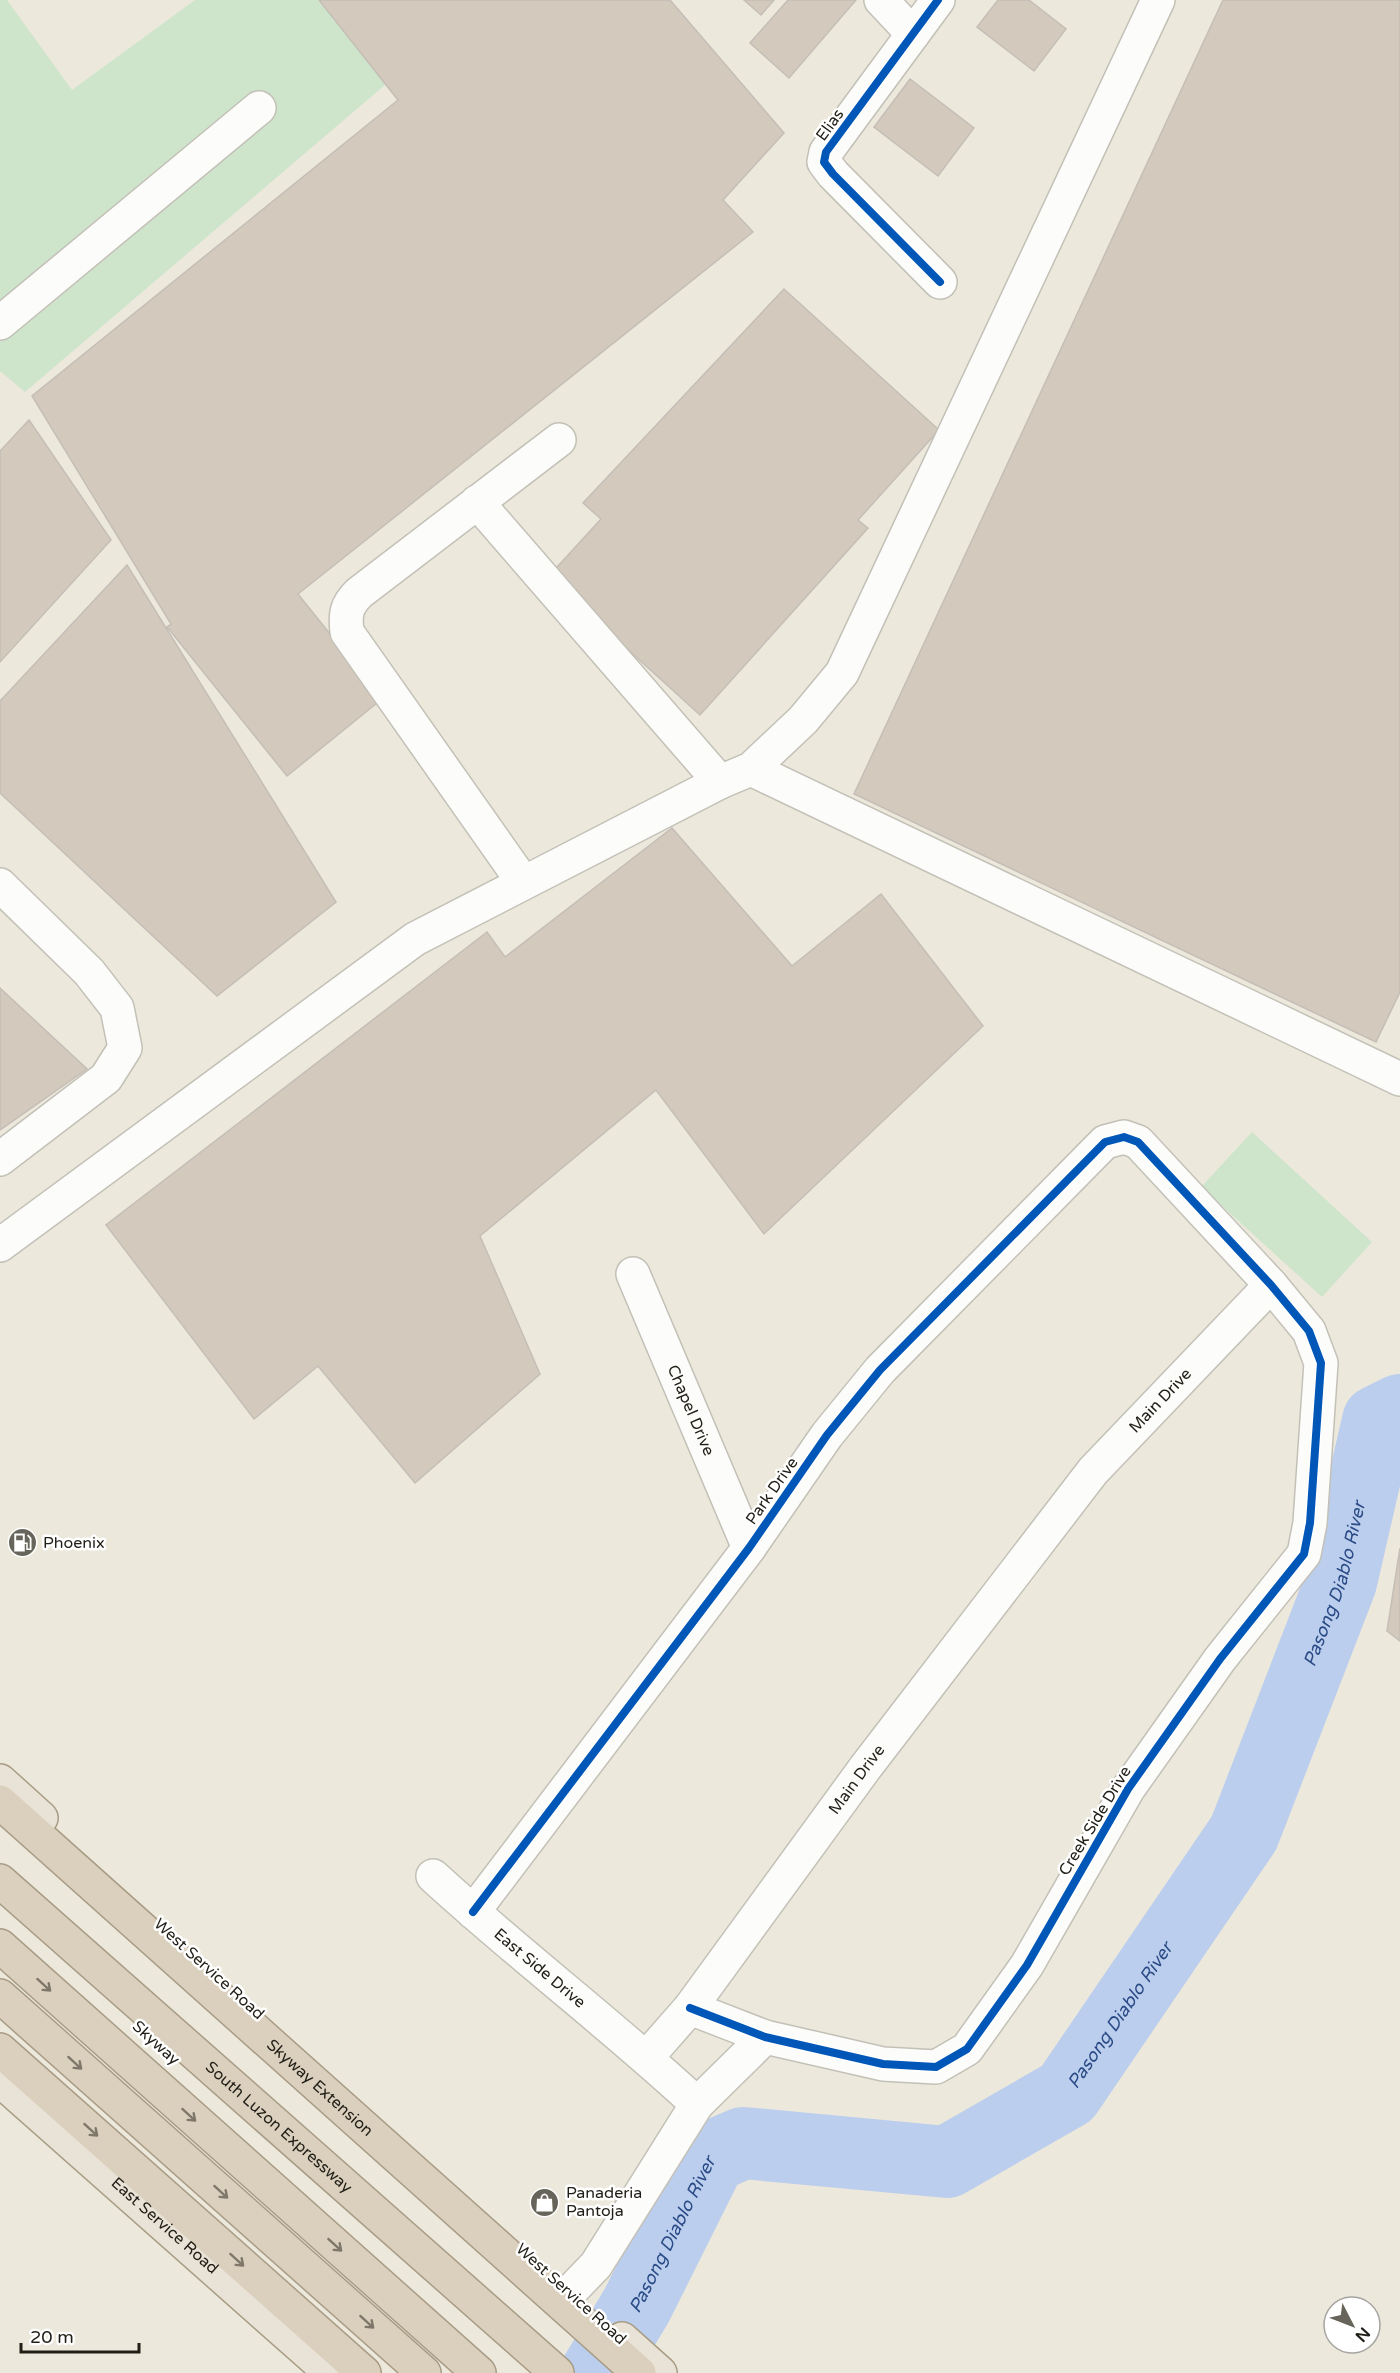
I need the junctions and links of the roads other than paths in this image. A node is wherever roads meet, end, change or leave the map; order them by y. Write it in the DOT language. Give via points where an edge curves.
graph roads {
  1 [pos="881,0"];
  2 [pos="938,0"];
  3 [pos="1158,0"];
  4 [pos="913,34"];
  5 [pos="258,108"];
  6 [pos="940,282"];
  7 [pos="0,323"];
  8 [pos="559,440"];
  9 [pos="477,502"];
  10 [pos="752,769"];
  11 [pos="720,782"];
  12 [pos="523,882"];
  13 [pos="0,885"];
  14 [pos="1400,1079"];
  15 [pos="1138,1142"];
  16 [pos="0,1159"];
  17 [pos="0,1245"];
  18 [pos="633,1274"];
  19 [pos="1271,1285"];
  20 [pos="749,1548"];
  21 [pos="0,1781"];
  22 [pos="0,1802"];
  23 [pos="433,1876"];
  24 [pos="0,1881"];
  25 [pos="0,1905"];
  26 [pos="473,1912"];
  27 [pos="0,1946"];
  28 [pos="0,1996"];
  29 [pos="690,2008"];
  30 [pos="765,2037"];
  31 [pos="0,2049"];
  32 [pos="647,2057"];
  33 [pos="0,2080"];
  34 [pos="697,2104"];
  35 [pos="569,2292"];
  36 [pos="646,2367"];
  37 [pos="331,2373"];
  38 [pos="364,2373"];
  39 [pos="424,2373"];
  40 [pos="479,2373"];
  41 [pos="527,2373"];
  42 [pos="557,2373"];
  1 -- 4 [label="street"];
  2 -- 4 [label="street, Elias"];
  3 -- 10 [label="street" via="842,673"];
  4 -- 6 [label="street, Elias" via="826,152 824,162"];
  5 -- 7 [label="street"];
  8 -- 9 [label="street"];
  9 -- 11 [label="street"];
  9 -- 12 [label="street" via="348,604 347,632"];
  10 -- 11 [label="street"];
  10 -- 14 [label="street"];
  11 -- 12 [label="street"];
  12 -- 17 [label="street" via="415,939"];
  13 -- 16 [label="street" via="96,981 117,1008 125,1048 106,1078"];
  15 -- 19 [label="street, Creek Side Drive"];
  15 -- 20 [label="street, Park Drive" via="1124,1137 1105,1142 880,1370 827,1435"];
  18 -- 20 [label="street, Chapel Drive"];
  19 -- 29 [label="street, Main Drive" via="1093,1471 865,1768"];
  19 -- 30 [label="street, Creek Side Drive" via="1309,1331 1321,1363 1310,1523 1304,1554 1220,1659 1128,1789 1027,1965 967,2049 936,2067 883,2064"];
  20 -- 26 [label="street, Park Drive"];
  21 -- 35 [label="main road, West Service Road"];
  22 -- 36 [label="highway, Skyway Extension"];
  23 -- 26 [label="street, East Side Drive"];
  24 -- 42 [label="highway, South Luzon Expressway"];
  25 -- 41 [label="highway, Skyway"];
  26 -- 32 [label="street, East Side Drive"];
  27 -- 40 [label="highway, Skyway, one-way"];
  28 -- 39 [label="highway, one-way"];
  29 -- 30 [label="street, Creek Side Drive"];
  29 -- 32 [label="street, Main Drive"];
  30 -- 34 [label="street"];
  31 -- 38 [label="highway, one-way"];
  32 -- 34 [label="street"];
  33 -- 37 [label="main road, East Service Road"];
  34 -- 35 [label="street" via="596,2265"];
  35 -- 36 [label="main road, West Service Road"];
}
